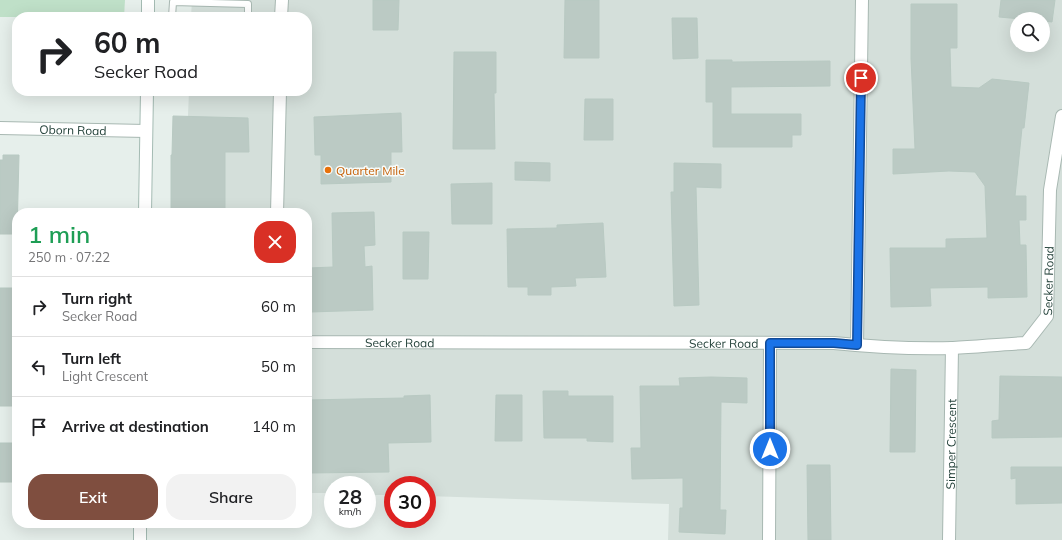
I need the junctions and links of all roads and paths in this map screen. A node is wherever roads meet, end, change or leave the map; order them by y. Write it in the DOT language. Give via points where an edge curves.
graph roads {
  1 [pos="148,0"];
  2 [pos="282,0"];
  3 [pos="862,0"];
  4 [pos="228,2"];
  5 [pos="148,12"];
  6 [pos="172,12"];
  7 [pos="248,12"];
  8 [pos="281,12"];
  9 [pos="146,96"];
  10 [pos="280,96"];
  11 [pos="1062,116"];
  12 [pos="0,128"];
  13 [pos="146,131"];
  14 [pos="145,208"];
  15 [pos="277,208"];
  16 [pos="312,342"];
  17 [pos="770,343"];
  18 [pos="857,345"];
  19 [pos="952,348"];
  20 [pos="140,528"];
  21 [pos="140,540"];
  22 [pos="769,540"];
  23 [pos="949,540"];
  1 -- 5 [label="street"];
  2 -- 8 [label="street"];
  3 -- 18 [label="street"];
  4 -- 6 [label="lane" via="173,2"];
  4 -- 7 [label="lane" via="248,4"];
  9 -- 13 [label="street"];
  10 -- 15 [label="street"];
  11 -- 19 [label="street, Secker Road" via="1050,190 1047,316 1026,343"];
  12 -- 13 [label="street, Oborn Road"];
  13 -- 14 [label="street"];
  16 -- 17 [label="street, Secker Road"];
  17 -- 18 [label="street, Secker Road"];
  17 -- 22 [label="street"];
  18 -- 19 [label="street, Secker Road"];
  19 -- 23 [label="street, Simper Crescent"];
  20 -- 21 [label="street"];
}
